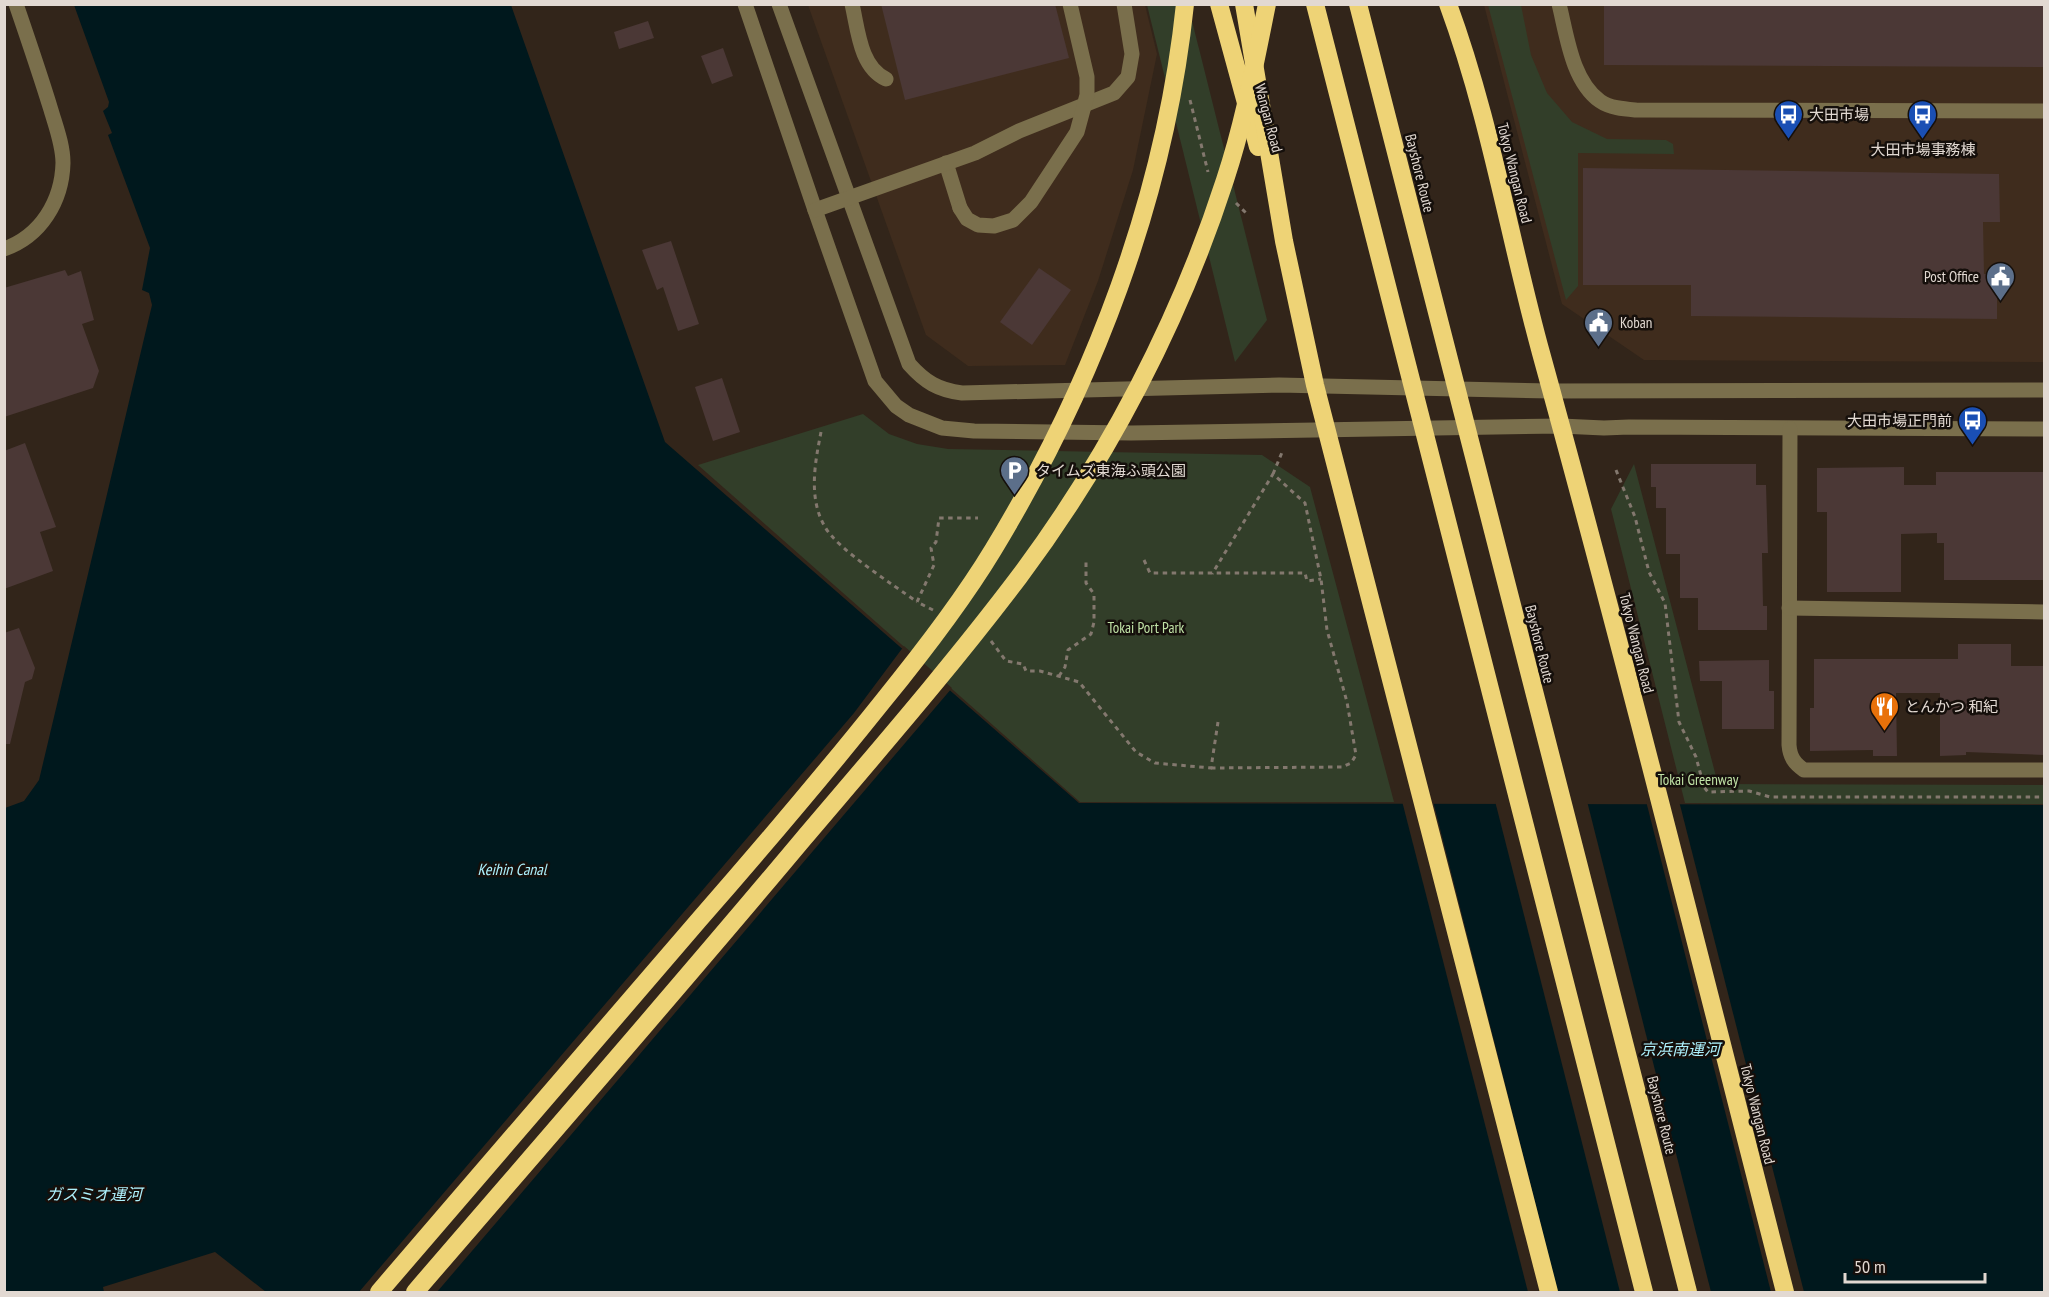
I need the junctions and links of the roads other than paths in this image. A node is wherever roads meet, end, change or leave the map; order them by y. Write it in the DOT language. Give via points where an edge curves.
graph roads {
  1 [pos="16,4"];
  2 [pos="745,4"];
  3 [pos="779,4"];
  4 [pos="852,4"];
  5 [pos="1070,4"];
  6 [pos="1124,4"];
  7 [pos="1185,4"];
  8 [pos="1219,4"];
  9 [pos="1244,4"];
  10 [pos="1267,4"];
  11 [pos="1315,4"];
  12 [pos="1358,4"];
  13 [pos="1448,4"];
  14 [pos="1559,4"];
  15 [pos="886,79"];
  16 [pos="2044,111"];
  17 [pos="946,163"];
  18 [pos="848,199"];
  19 [pos="815,210"];
  20 [pos="1284,241"];
  21 [pos="4,249"];
  22 [pos="1315,385"];
  23 [pos="2044,390"];
  24 [pos="1551,391"];
  25 [pos="1561,426"];
  26 [pos="1790,429"];
  27 [pos="2044,429"];
  28 [pos="1327,430"];
  29 [pos="1789,608"];
  30 [pos="2044,612"];
  31 [pos="2044,770"];
  32 [pos="379,1293"];
  33 [pos="415,1293"];
  34 [pos="1549,1293"];
  35 [pos="1644,1293"];
  36 [pos="1689,1293"];
  37 [pos="1785,1293"];
  1 -- 21 [label="street" via="63,162 54,205 25,240"];
  2 -- 19 [label="street"];
  3 -- 18 [label="street"];
  4 -- 15 [label="street" via="868,64 876,75"];
  5 -- 17 [label="street, bridge" via="1087,76 1087,95 1077,132 1031,202 1013,220 994,226 978,225 967,219 960,208"];
  6 -- 17 [label="street" via="1132,54 1128,77 1114,93"];
  7 -- 32 [label="highway, bridge" via="1158,159 1121,281 1065,414 992,552 922,652 840,755"];
  8 -- 20 [label="highway, Wangan Road"];
  9 -- 20 [label="highway"];
  10 -- 33 [label="highway, bridge" via="1225,179 1193,267 1139,384 1059,518 1021,575 946,669"];
  11 -- 35 [label="highway, bridge"];
  12 -- 36 [label="highway, Bayshore Route, bridge"];
  13 -- 24 [label="highway, Tokyo Wangan Road" via="1467,56"];
  14 -- 16 [label="street" via="1576,67 1586,88 1601,102 1619,108"];
  17 -- 18 [label="street"];
  18 -- 19 [label="street"];
  18 -- 22 [label="street" via="909,364 932,386 962,393"];
  19 -- 28 [label="street" via="875,381 909,415 942,428 985,431"];
  20 -- 22 [label="highway"];
  22 -- 24 [label="street"];
  22 -- 28 [label="highway"];
  23 -- 24 [label="street"];
  24 -- 25 [label="highway, Tokyo Wangan Road"];
  25 -- 26 [label="street"];
  25 -- 28 [label="street"];
  25 -- 37 [label="highway, Tokyo Wangan Road"];
  26 -- 27 [label="street"];
  26 -- 29 [label="street"];
  28 -- 34 [label="highway"];
  29 -- 30 [label="street"];
  29 -- 31 [label="street" via="1789,745 1790,755 1804,770"];
}
